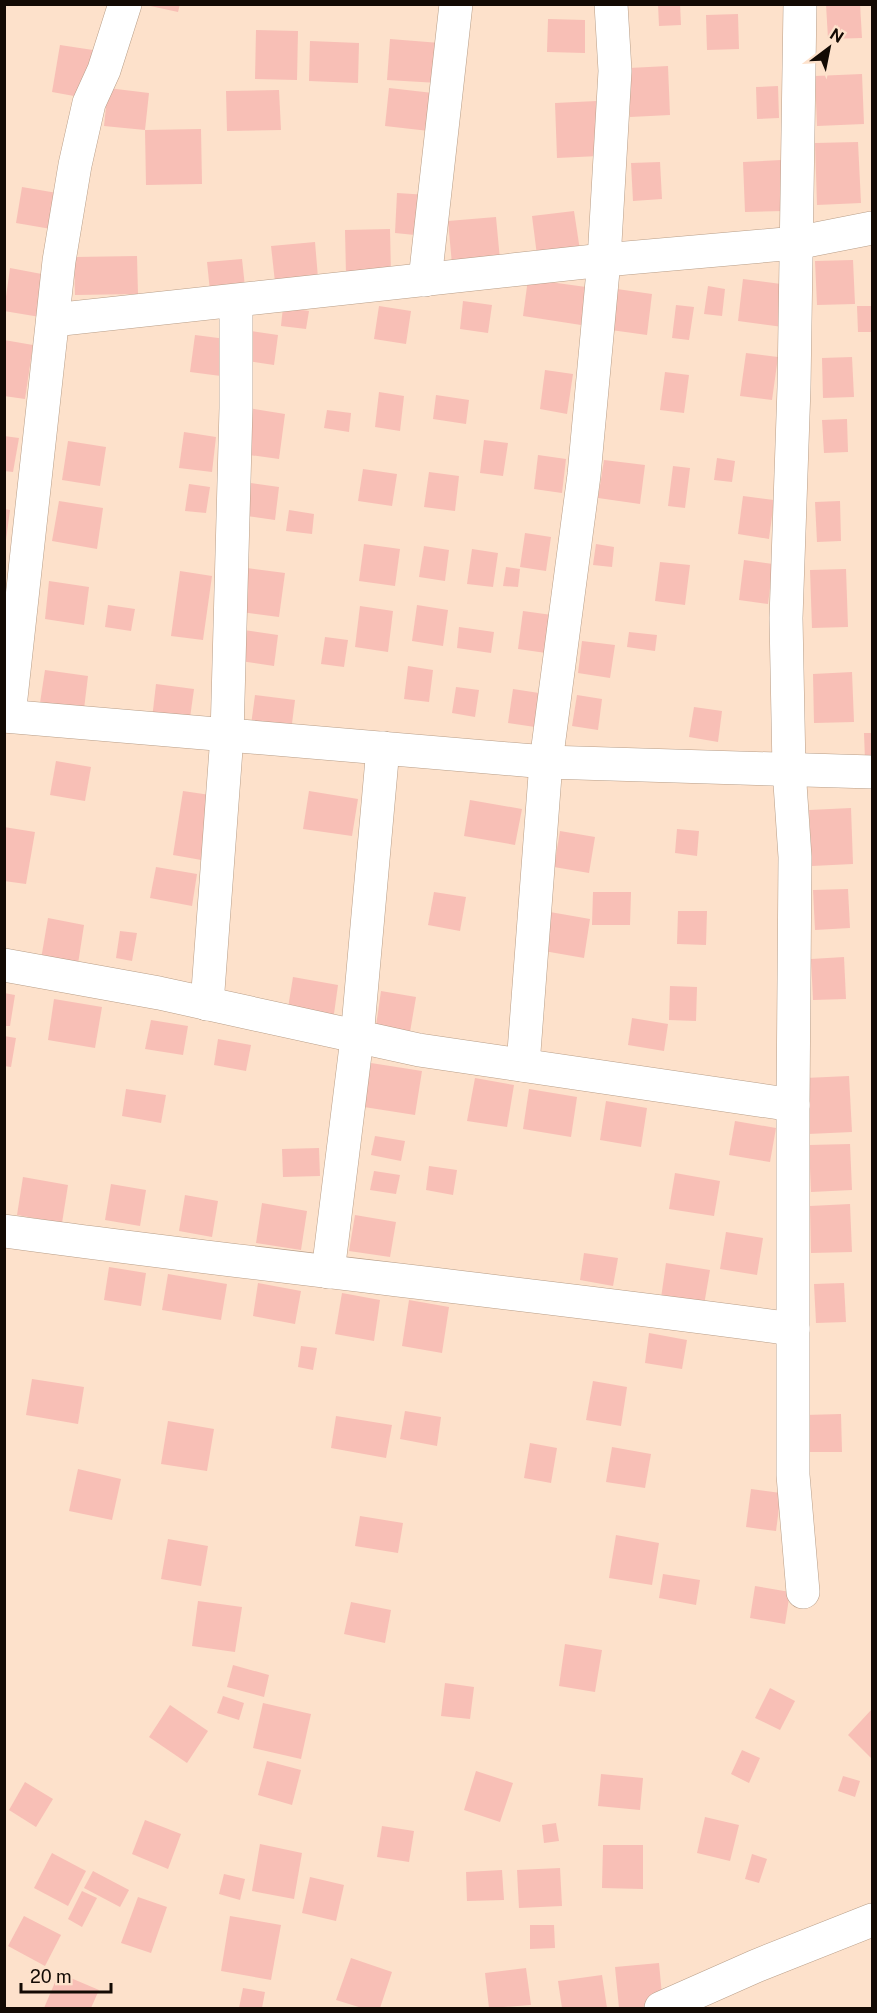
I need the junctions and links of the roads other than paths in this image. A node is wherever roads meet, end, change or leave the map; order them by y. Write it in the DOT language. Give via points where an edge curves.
graph roads {
  1 [pos="125,4"];
  2 [pos="456,4"];
  3 [pos="611,4"];
  4 [pos="800,4"];
  5 [pos="873,228"];
  6 [pos="796,243"];
  7 [pos="604,260"];
  8 [pos="425,280"];
  9 [pos="236,301"];
  10 [pos="53,320"];
  11 [pos="7,716"];
  12 [pos="227,736"];
  13 [pos="383,748"];
  14 [pos="546,762"];
  15 [pos="789,769"];
  16 [pos="873,772"];
  17 [pos="4,965"];
  18 [pos="207,1004"];
  19 [pos="357,1038"];
  20 [pos="523,1065"];
  21 [pos="793,1106"];
  22 [pos="4,1231"];
  23 [pos="328,1272"];
  24 [pos="793,1329"];
  25 [pos="803,1592"];
  26 [pos="873,1920"];
  27 [pos="661,2008"];
  1 -- 10 [label="street" via="89,103 59,261"];
  2 -- 8 [label="street"];
  3 -- 7 [label="street" via="615,71"];
  4 -- 6 [label="street"];
  5 -- 6 [label="street"];
  6 -- 7 [label="street"];
  6 -- 15 [label="street" via="786,618"];
  7 -- 8 [label="street"];
  7 -- 14 [label="street" via="584,475"];
  8 -- 9 [label="street"];
  9 -- 10 [label="street"];
  9 -- 12 [label="street"];
  10 -- 11 [label="street"];
  11 -- 12 [label="street"];
  12 -- 13 [label="street"];
  12 -- 18 [label="street"];
  13 -- 14 [label="street"];
  13 -- 19 [label="street"];
  14 -- 15 [label="street"];
  14 -- 20 [label="street"];
  15 -- 16 [label="street"];
  15 -- 21 [label="street" via="795,857"];
  17 -- 18 [label="street"];
  18 -- 19 [label="street"];
  19 -- 20 [label="street"];
  19 -- 23 [label="street"];
  20 -- 21 [label="street"];
  21 -- 24 [label="street"];
  22 -- 23 [label="street"];
  23 -- 24 [label="street"];
  24 -- 25 [label="street" via="793,1475"];
  26 -- 27 [label="street" via="756,1965"];
}
